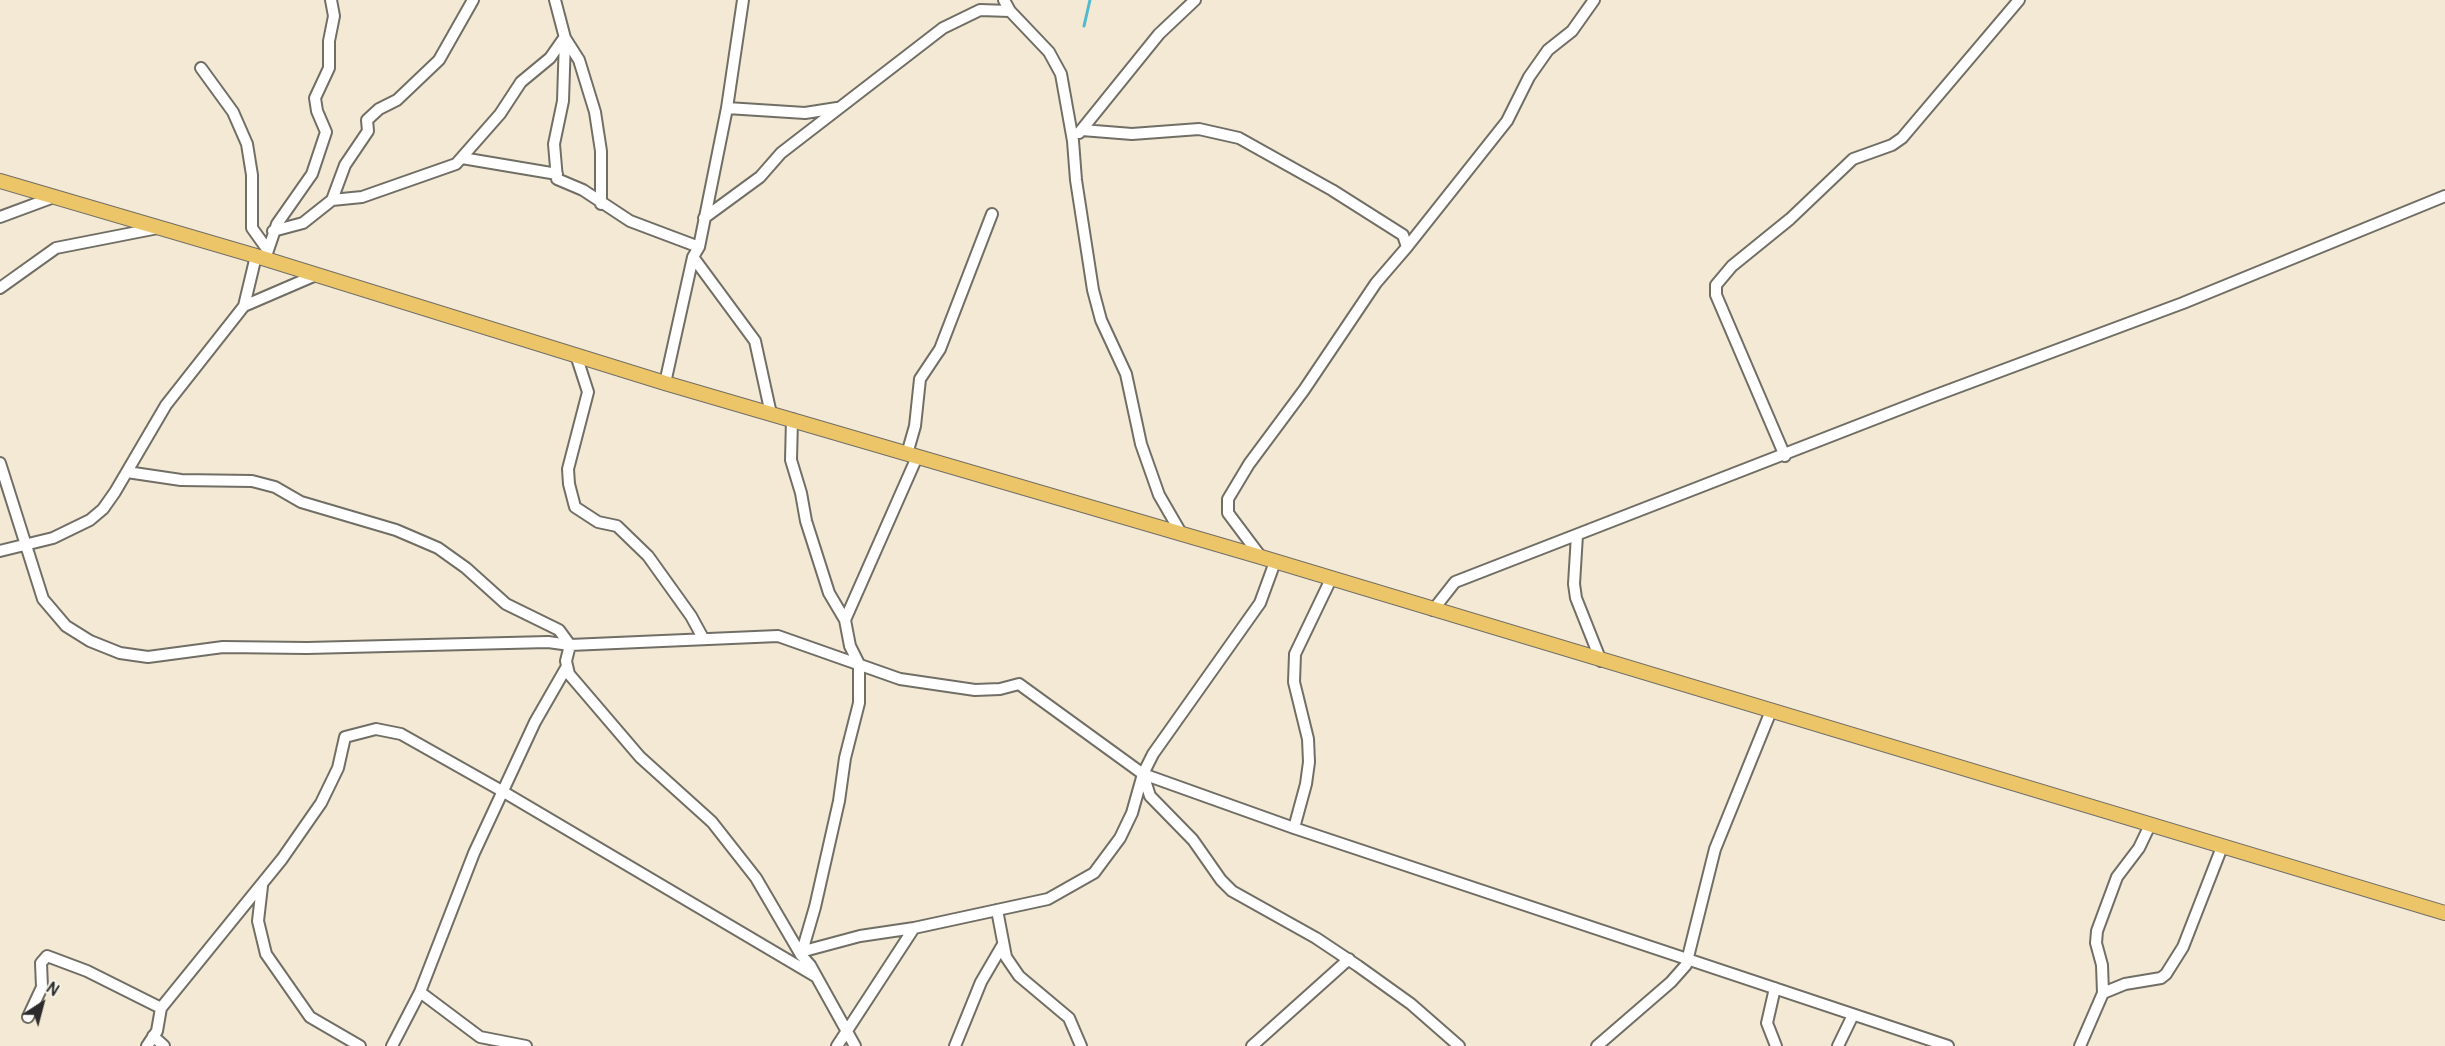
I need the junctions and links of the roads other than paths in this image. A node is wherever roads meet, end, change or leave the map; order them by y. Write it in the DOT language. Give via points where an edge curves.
graph roads {
  1 [pos="332,0"];
  2 [pos="473,0"];
  3 [pos="555,0"];
  4 [pos="743,0"];
  5 [pos="1004,0"];
  6 [pos="1196,0"];
  7 [pos="1594,0"];
  8 [pos="2019,0"];
  9 [pos="1010,11"];
  10 [pos="565,38"];
  11 [pos="201,68"];
  12 [pos="843,106"];
  13 [pos="727,108"];
  14 [pos="1082,130"];
  15 [pos="1074,141"];
  16 [pos="462,158"];
  17 [pos="557,174"];
  18 [pos="0,181"];
  19 [pos="2445,196"];
  20 [pos="54,197"];
  21 [pos="332,201"];
  22 [pos="601,204"];
  23 [pos="992,214"];
  24 [pos="0,217"];
  25 [pos="704,218"];
  26 [pos="158,228"];
  27 [pos="273,231"];
  28 [pos="1407,247"];
  29 [pos="696,252"];
  30 [pos="263,255"];
  31 [pos="316,275"];
  32 [pos="0,288"];
  33 [pos="244,306"];
  34 [pos="576,354"];
  35 [pos="665,383"];
  36 [pos="771,414"];
  37 [pos="792,420"];
  38 [pos="912,456"];
  39 [pos="1785,456"];
  40 [pos="0,463"];
  41 [pos="127,472"];
  42 [pos="1181,533"];
  43 [pos="1577,535"];
  44 [pos="25,543"];
  45 [pos="0,551"];
  46 [pos="1261,557"];
  47 [pos="1275,562"];
  48 [pos="1331,579"];
  49 [pos="1433,610"];
  50 [pos="845,620"];
  51 [pos="703,638"];
  52 [pos="570,645"];
  53 [pos="1601,661"];
  54 [pos="859,664"];
  55 [pos="566,668"];
  56 [pos="1772,711"];
  57 [pos="1143,774"];
  58 [pos="502,791"];
  59 [pos="2150,825"];
  60 [pos="1294,828"];
  61 [pos="2222,847"];
  62 [pos="263,883"];
  63 [pos="998,910"];
  64 [pos="2445,913"];
  65 [pos="914,928"];
  66 [pos="1002,946"];
  67 [pos="803,953"];
  68 [pos="1349,959"];
  69 [pos="1686,959"];
  70 [pos="815,976"];
  71 [pos="1775,988"];
  72 [pos="420,992"];
  73 [pos="2103,993"];
  74 [pos="161,1008"];
  75 [pos="1853,1015"];
  76 [pos="28,1017"];
  77 [pos="846,1031"];
  78 [pos="150,1041"];
  79 [pos="164,1046"];
  80 [pos="360,1046"];
  81 [pos="392,1046"];
  82 [pos="526,1046"];
  83 [pos="837,1046"];
  84 [pos="855,1046"];
  85 [pos="955,1046"];
  86 [pos="1081,1046"];
  87 [pos="1252,1046"];
  88 [pos="1459,1046"];
  89 [pos="1597,1046"];
  90 [pos="1776,1046"];
  91 [pos="1838,1046"];
  92 [pos="1948,1046"];
  93 [pos="2080,1046"];
  1 -- 27 [label="street" via="329,68 315,98 326,132 312,174"];
  2 -- 21 [label="street" via="439,60 397,100 367,120 368,131 345,165"];
  3 -- 10 [label="street"];
  4 -- 13 [label="street"];
  5 -- 9 [label="street"];
  6 -- 14 [label="street" via="1159,34"];
  7 -- 28 [label="street" via="1572,31 1548,50 1507,121"];
  8 -- 39 [label="street" via="1902,138 1853,159 1790,219 1732,266 1716,285 1716,296"];
  9 -- 12 [label="street" via="981,10 942,28"];
  9 -- 15 [label="street" via="1049,52 1056,65"];
  10 -- 16 [label="street" via="550,58 520,82 500,114"];
  10 -- 17 [label="street" via="562,101 554,144"];
  10 -- 22 [label="street" via="579,60 594,111 601,151"];
  11 -- 30 [label="street" via="233,112 248,144 252,228"];
  12 -- 13 [label="street" via="805,113"];
  12 -- 25 [label="street" via="781,153 760,177"];
  13 -- 25 [label="street"];
  14 -- 15 [label="street"];
  14 -- 28 [label="street" via="1132,134 1200,129 1239,138 1397,230"];
  15 -- 42 [label="street" via="1076,180 1101,320 1126,374 1141,444 1159,495"];
  16 -- 17 [label="street"];
  16 -- 21 [label="street" via="456,164 362,197"];
  17 -- 22 [label="street" via="557,179 583,190"];
  18 -- 20 [label="main road"];
  19 -- 39 [label="street" via="2183,303"];
  20 -- 24 [label="street"];
  20 -- 26 [label="main road"];
  21 -- 27 [label="street" via="303,223"];
  22 -- 29 [label="street"];
  23 -- 38 [label="street" via="940,349 920,379"];
  25 -- 29 [label="street"];
  26 -- 30 [label="main road"];
  26 -- 32 [label="street" via="56,248"];
  27 -- 30 [label="street"];
  28 -- 46 [label="street" via="1376,283 1228,499 1228,513"];
  29 -- 35 [label="street"];
  29 -- 36 [label="street" via="755,341"];
  30 -- 31 [label="main road"];
  30 -- 33 [label="street"];
  31 -- 33 [label="street"];
  31 -- 34 [label="main road"];
  33 -- 41 [label="street" via="166,405"];
  34 -- 35 [label="main road"];
  34 -- 51 [label="street" via="588,393 568,469 575,507 598,522 617,526 648,556"];
  35 -- 36 [label="main road"];
  36 -- 37 [label="main road"];
  37 -- 38 [label="main road"];
  37 -- 50 [label="street" via="791,460 806,521 829,593"];
  38 -- 42 [label="main road"];
  38 -- 50 [label="street"];
  39 -- 43 [label="street"];
  40 -- 44 [label="street"];
  41 -- 44 [label="street" via="116,492 90,520 53,538"];
  41 -- 52 [label="street" via="181,480 252,481 274,487 301,502 412,536 451,556 506,604 558,630"];
  42 -- 46 [label="main road"];
  43 -- 49 [label="street" via="1455,582"];
  43 -- 53 [label="street" via="1576,598"];
  44 -- 45 [label="street"];
  44 -- 52 [label="street" via="37,586 52,612 90,641 133,655 163,656 223,646 307,648 548,642"];
  46 -- 47 [label="main road"];
  47 -- 48 [label="main road"];
  47 -- 57 [label="street" via="1260,603 1168,730"];
  48 -- 49 [label="main road"];
  48 -- 60 [label="street" via="1295,654 1294,682 1308,739 1309,762"];
  49 -- 53 [label="main road"];
  50 -- 54 [label="street" via="850,646"];
  51 -- 52 [label="street"];
  51 -- 54 [label="street" via="778,636"];
  52 -- 55 [label="street"];
  53 -- 56 [label="main road"];
  54 -- 57 [label="street" via="900,679 975,690 1019,684"];
  54 -- 67 [label="street" via="859,703"];
  55 -- 58 [label="street"];
  55 -- 67 [label="street" via="640,757 712,822 756,878"];
  56 -- 59 [label="main road"];
  56 -- 69 [label="street" via="1715,849"];
  57 -- 60 [label="street"];
  57 -- 63 [label="street" via="1128,822 1094,873 1048,899"];
  57 -- 68 [label="street" via="1150,796 1193,840 1232,891"];
  58 -- 62 [label="street" via="401,735 384,729 352,733 343,740 338,768 321,803"];
  58 -- 70 [label="street"];
  58 -- 72 [label="street" via="469,863"];
  59 -- 61 [label="main road"];
  59 -- 73 [label="street" via="2139,848 2117,877 2097,931"];
  60 -- 69 [label="street"];
  61 -- 64 [label="main road"];
  61 -- 73 [label="street" via="2183,947 2166,974"];
  62 -- 74 [label="street"];
  62 -- 80 [label="street" via="258,921 267,954 310,1017"];
  63 -- 65 [label="street"];
  63 -- 66 [label="street"];
  65 -- 67 [label="street" via="860,936"];
  65 -- 77 [label="street"];
  66 -- 85 [label="street" via="981,982"];
  66 -- 86 [label="street" via="1019,976 1069,1018"];
  67 -- 70 [label="street"];
  68 -- 87 [label="street"];
  68 -- 88 [label="street" via="1412,1004"];
  69 -- 71 [label="street"];
  69 -- 89 [label="street" via="1686,965 1671,982"];
  70 -- 77 [label="street"];
  71 -- 75 [label="street"];
  71 -- 90 [label="street" via="1767,1023"];
  72 -- 81 [label="street"];
  72 -- 82 [label="street" via="480,1037"];
  73 -- 93 [label="street"];
  74 -- 76 [label="street" via="47,956 41,963 42,987"];
  74 -- 78 [label="street" via="157,1031"];
  75 -- 91 [label="street"];
  75 -- 92 [label="street"];
  77 -- 83 [label="street"];
  77 -- 84 [label="street"];
  78 -- 79 [label="street"];
}
